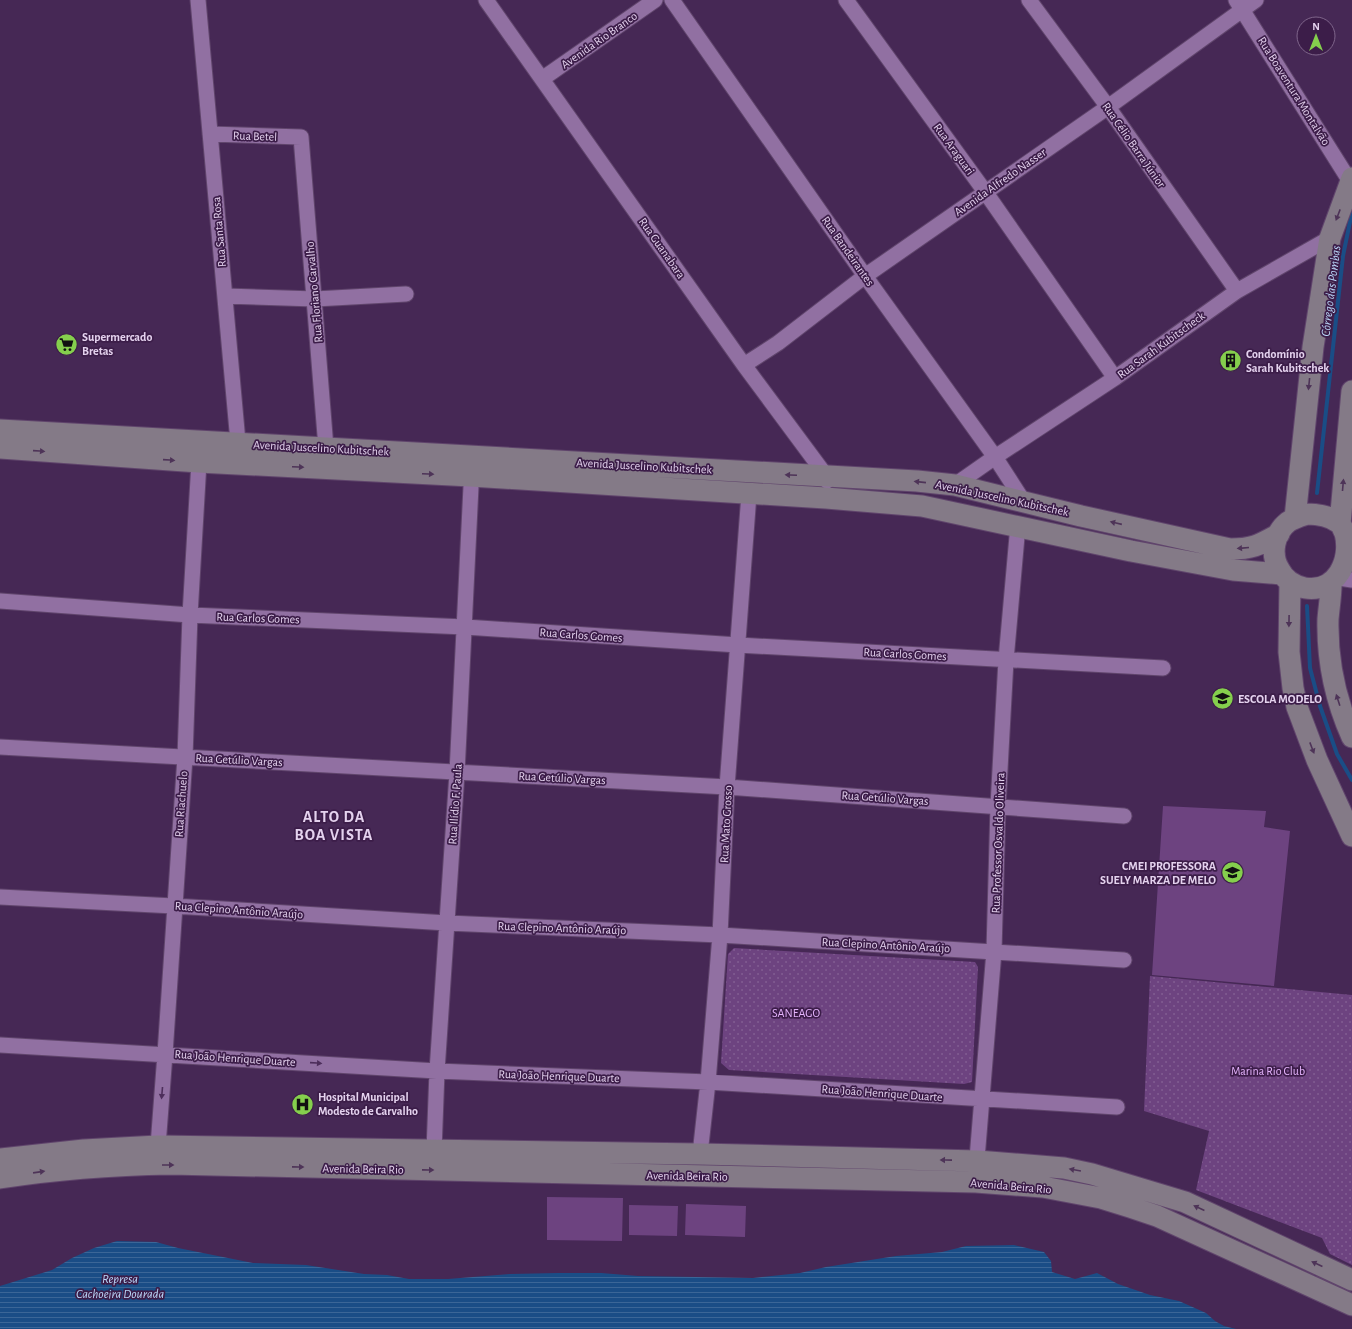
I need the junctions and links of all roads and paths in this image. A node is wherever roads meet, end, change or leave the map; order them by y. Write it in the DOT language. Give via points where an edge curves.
graph roads {
  1 [pos="198,0"];
  2 [pos="486,0"];
  3 [pos="655,0"];
  4 [pos="672,0"];
  5 [pos="846,0"];
  6 [pos="1029,0"];
  7 [pos="1256,0"];
  8 [pos="1240,5"];
  9 [pos="542,79"];
  10 [pos="1108,107"];
  11 [pos="210,134"];
  12 [pos="301,137"];
  13 [pos="1351,181"];
  14 [pos="986,193"];
  15 [pos="1330,238"];
  16 [pos="865,276"];
  17 [pos="1237,291"];
  18 [pos="406,294"];
  19 [pos="225,296"];
  20 [pos="315,299"];
  21 [pos="744,365"];
  22 [pos="1115,378"];
  23 [pos="1352,391"];
  24 [pos="0,430"];
  25 [pos="238,443"];
  26 [pos="0,448"];
  27 [pos="334,455"];
  28 [pos="995,457"];
  29 [pos="199,462"];
  30 [pos="240,464"];
  31 [pos="472,466"];
  32 [pos="682,469"];
  33 [pos="827,477"];
  34 [pos="955,485"];
  35 [pos="680,489"];
  36 [pos="749,494"];
  37 [pos="826,498"];
  38 [pos="1024,502"];
  39 [pos="1295,518"];
  40 [pos="1345,524"];
  41 [pos="1018,525"];
  42 [pos="1279,534"];
  43 [pos="1286,578"];
  44 [pos="1340,581"];
  45 [pos="0,601"];
  46 [pos="190,615"];
  47 [pos="465,627"];
  48 [pos="738,645"];
  49 [pos="1006,660"];
  50 [pos="1163,668"];
  51 [pos="1352,737"];
  52 [pos="0,748"];
  53 [pos="185,757"];
  54 [pos="457,773"];
  55 [pos="727,787"];
  56 [pos="998,806"];
  57 [pos="1124,816"];
  58 [pos="1352,836"];
  59 [pos="0,897"];
  60 [pos="174,906"];
  61 [pos="447,923"];
  62 [pos="720,935"];
  63 [pos="994,952"];
  64 [pos="1124,960"];
  65 [pos="0,1044"];
  66 [pos="165,1054"];
  67 [pos="437,1071"];
  68 [pos="708,1082"];
  69 [pos="983,1099"];
  70 [pos="1117,1107"];
  71 [pos="158,1146"];
  72 [pos="434,1151"];
  73 [pos="700,1154"];
  74 [pos="0,1159"];
  75 [pos="977,1161"];
  76 [pos="0,1178"];
  77 [pos="976,1182"];
  78 [pos="1352,1280"];
  79 [pos="1352,1305"];
  1 -- 11 [label="street, Rua Santa Rosa"];
  2 -- 9 [label="street, Rua Guanabara"];
  3 -- 9 [label="street, Avenida Rio Branco"];
  4 -- 16 [label="street, Rua Bandeirantes"];
  5 -- 14 [label="street, Rua Araguari"];
  6 -- 10 [label="street, Rua Célio Barra Júnior"];
  7 -- 8 [label="street, Avenida Alfredo Nasser"];
  8 -- 10 [label="street, Avenida Alfredo Nasser"];
  8 -- 13 [label="street, Rua Boaventura Montalvão"];
  9 -- 21 [label="street, Rua Guanabara"];
  10 -- 14 [label="street, Avenida Alfredo Nasser"];
  10 -- 17 [label="street, Rua Célio Barra Júnior"];
  11 -- 12 [label="street, Rua Betel"];
  11 -- 19 [label="street, Rua Santa Rosa"];
  12 -- 20 [label="street, Rua Floriano Carvalho"];
  13 -- 15 [label="street, one-way"];
  14 -- 16 [label="street, Avenida Alfredo Nasser"];
  14 -- 22 [label="street, Rua Araguari"];
  15 -- 17 [label="street, Rua Sarah Kubitscheck"];
  15 -- 39 [label="street, one-way" via="1313,347"];
  16 -- 21 [label="street, Avenida Alfredo Nasser" via="778,343"];
  16 -- 28 [label="street, Rua Bandeirantes"];
  17 -- 22 [label="street, Rua Sarah Kubitscheck"];
  18 -- 20 [label="street"];
  19 -- 20 [label="street"];
  19 -- 25 [label="street, Rua Santa Rosa"];
  20 -- 27 [label="street, Rua Floriano Carvalho" via="320,385"];
  21 -- 33 [label="street, Rua Guanabara"];
  22 -- 28 [label="street, Rua Sarah Kubitscheck"];
  40 -- 23 [label="street, one-way"];
  24 -- 25 [label="street, Avenida Juscelino Kubitschek"];
  25 -- 27 [label="street, Avenida Juscelino Kubitschek"];
  25 -- 30 [label="street, Rua Santa Rosa"];
  26 -- 29 [label="street, Avenida Juscelino Kubitschek, one-way"];
  30 -- 27 [label="street, Avenida Juscelino Kubitschek, one-way"];
  27 -- 31 [label="street, Avenida Juscelino Kubitschek"];
  28 -- 34 [label="street, Rua Sarah Kubitscheck"];
  28 -- 38 [label="street, Rua Bandeirantes"];
  29 -- 30 [label="street, Avenida Juscelino Kubitschek"];
  29 -- 46 [label="street, Rua Riachuelo"];
  31 -- 32 [label="street, Avenida Juscelino Kubitschek"];
  31 -- 35 [label="street, Avenida Juscelino Kubitschek"];
  31 -- 47 [label="street, Rua Ilídio F. Paula"];
  33 -- 32 [label="street, Avenida Juscelino Kubitschek, one-way"];
  32 -- 35 [label="street"];
  34 -- 33 [label="street, Avenida Juscelino Kubitschek, one-way"];
  33 -- 37 [label="street"];
  34 -- 38 [label="street, Avenida Juscelino Kubitschek"];
  35 -- 36 [label="street, Avenida Juscelino Kubitschek"];
  36 -- 37 [label="street, Avenida Juscelino Kubitschek"];
  36 -- 48 [label="street, Rua Mato Grosso"];
  37 -- 41 [label="street, Avenida Juscelino Kubitschek" via="922,506"];
  42 -- 38 [label="street, Avenida Juscelino Kubitschek, one-way" via="1261,544 1246,548 1230,548"];
  39 -- 40 [label="street" via="1307,514 1320,514"];
  39 -- 42 [label="street" via="1288,522"];
  40 -- 44 [label="street" via="1350,547 1349,558"];
  41 -- 43 [label="street, Avenida Juscelino Kubitschek" via="1131,551"];
  41 -- 49 [label="street, Rua Professor Osvaldo Oliveira"];
  42 -- 43 [label="street" via="1274,554 1276,565"];
  43 -- 44 [label="street" via="1300,587 1312,589 1323,588"];
  43 -- 58 [label="street, one-way" via="1289,652 1297,707 1317,760"];
  51 -- 44 [label="street, one-way" via="1336,694 1328,645 1328,618"];
  45 -- 46 [label="street, Rua Carlos Gomes"];
  46 -- 47 [label="street, Rua Carlos Gomes"];
  46 -- 53 [label="street, Rua Riachuelo"];
  47 -- 48 [label="street, Rua Carlos Gomes"];
  47 -- 54 [label="street, Rua Ilídio F. Paula"];
  48 -- 49 [label="street, Rua Carlos Gomes"];
  48 -- 55 [label="street, Rua Mato Grosso"];
  49 -- 50 [label="street, Rua Carlos Gomes"];
  49 -- 56 [label="street, Rua Professor Osvaldo Oliveira"];
  52 -- 53 [label="street, Rua Getúlio Vargas"];
  53 -- 54 [label="street, Rua Getúlio Vargas"];
  53 -- 60 [label="street, Rua Riachuelo"];
  54 -- 55 [label="street, Rua Getúlio Vargas"];
  54 -- 61 [label="street, Rua Ilídio F. Paula"];
  55 -- 56 [label="street, Rua Getúlio Vargas"];
  55 -- 62 [label="street, Rua Mato Grosso"];
  56 -- 57 [label="street, Rua Getúlio Vargas"];
  56 -- 63 [label="street, Rua Professor Osvaldo Oliveira"];
  59 -- 60 [label="street, Rua Clepino Antônio Araújo"];
  60 -- 61 [label="street, Rua Clepino Antônio Araújo"];
  60 -- 66 [label="street, Rua Riachuelo"];
  61 -- 62 [label="street, Rua Clepino Antônio Araújo"];
  61 -- 67 [label="street, Rua Ilídio F. Paula"];
  62 -- 63 [label="street, Rua Clepino Antônio Araújo"];
  62 -- 68 [label="street, Rua Mato Grosso"];
  63 -- 64 [label="street, Rua Clepino Antônio Araújo"];
  63 -- 69 [label="street, Rua Professor Osvaldo Oliveira"];
  65 -- 66 [label="street, Rua João Henrique Duarte"];
  66 -- 67 [label="street, Rua João Henrique Duarte, one-way"];
  66 -- 71 [label="street, Rua Riachuelo, one-way"];
  67 -- 68 [label="street, Rua João Henrique Duarte"];
  67 -- 72 [label="street, Rua Ilídio F. Paula"];
  68 -- 69 [label="street, Rua João Henrique Duarte"];
  68 -- 73 [label="street, Rua Mato Grosso"];
  69 -- 70 [label="street, Rua João Henrique Duarte"];
  69 -- 75 [label="street, Rua Professor Osvaldo Oliveira"];
  71 -- 72 [label="street, Avenida Beira Rio"];
  71 -- 74 [label="street, Avenida Beira Rio" via="84,1150"];
  72 -- 73 [label="street, Avenida Beira Rio"];
  75 -- 73 [label="street, Avenida Beira Rio, one-way"];
  75 -- 77 [label="street, Rua Professor Osvaldo Oliveira"];
  78 -- 75 [label="street, Avenida Beira Rio, one-way" via="1185,1202 1145,1189 1064,1168"];
  76 -- 77 [label="street, Avenida Beira Rio, one-way" via="56,1170 171,1164"];
  77 -- 79 [label="street, Avenida Beira Rio" via="1043,1187 1101,1198 1130,1207 1157,1216"];
}
